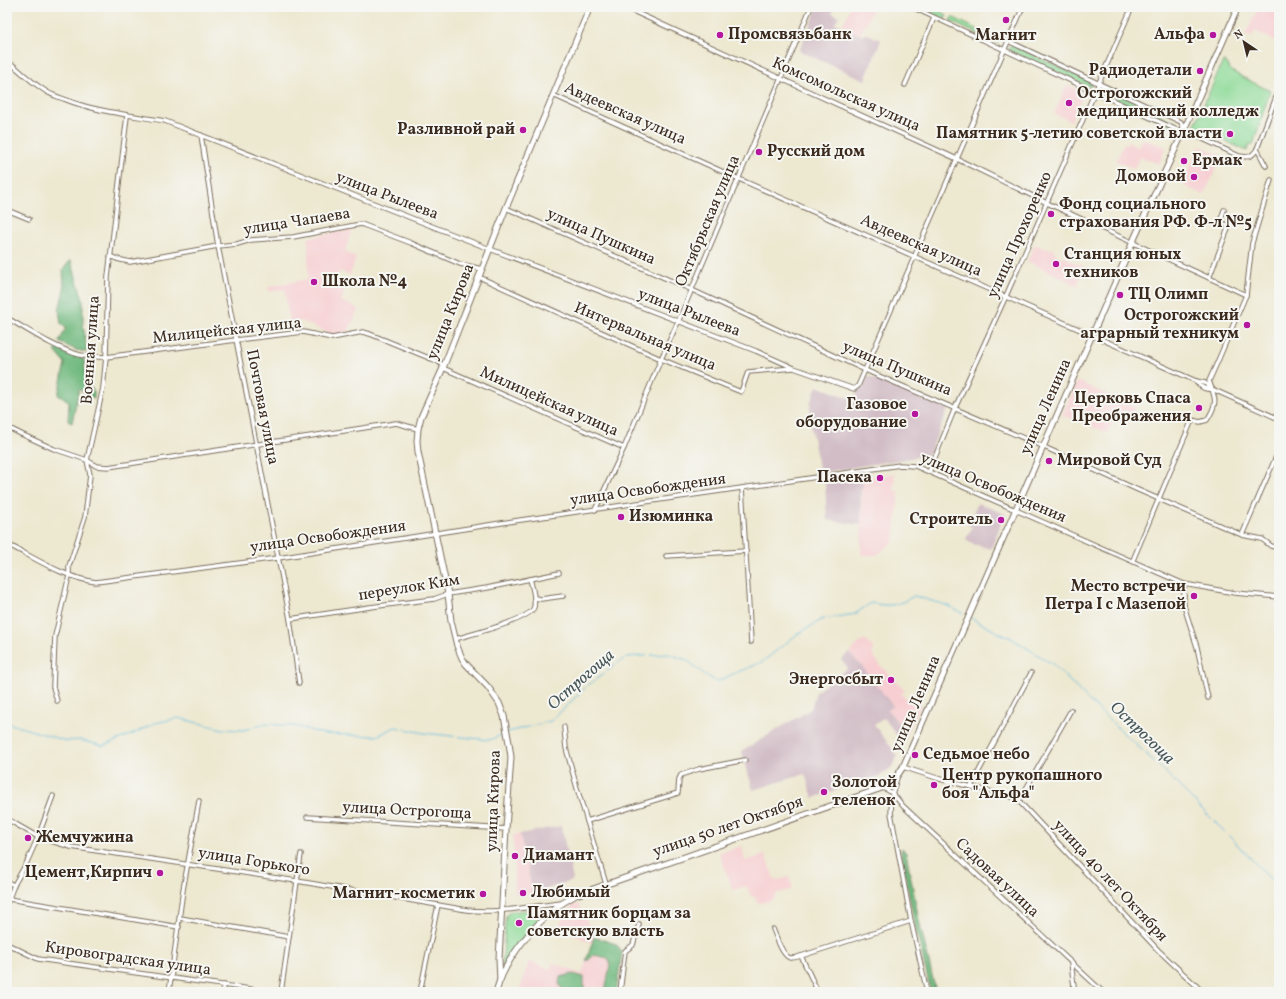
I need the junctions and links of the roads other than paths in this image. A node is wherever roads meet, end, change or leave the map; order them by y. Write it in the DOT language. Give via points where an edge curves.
graph roads {
  1 [pos="590,7"];
  2 [pos="624,7"];
  3 [pos="811,7"];
  4 [pos="912,7"];
  5 [pos="1023,7"];
  6 [pos="1132,7"];
  7 [pos="1238,7"];
  8 [pos="934,18"];
  9 [pos="1008,41"];
  10 [pos="1004,50"];
  11 [pos="7,77"];
  12 [pos="781,79"];
  13 [pos="1099,83"];
  14 [pos="905,85"];
  15 [pos="1279,88"];
  16 [pos="1095,92"];
  17 [pos="553,95"];
  18 [pos="127,116"];
  19 [pos="1184,130"];
  20 [pos="201,135"];
  21 [pos="1257,149"];
  22 [pos="957,159"];
  23 [pos="1266,166"];
  24 [pos="739,179"];
  25 [pos="1271,180"];
  26 [pos="1047,203"];
  27 [pos="506,208"];
  28 [pos="7,210"];
  29 [pos="1224,210"];
  30 [pos="29,219"];
  31 [pos="1132,242"];
  32 [pos="218,246"];
  33 [pos="490,249"];
  34 [pos="110,256"];
  35 [pos="914,256"];
  36 [pos="482,269"];
  37 [pos="479,277"];
  38 [pos="1209,278"];
  39 [pos="692,290"];
  40 [pos="1246,295"];
  41 [pos="1006,296"];
  42 [pos="7,318"];
  43 [pos="678,322"];
  44 [pos="1092,335"];
  45 [pos="236,340"];
  46 [pos="756,351"];
  47 [pos="106,357"];
  48 [pos="661,359"];
  49 [pos="443,368"];
  50 [pos="794,368"];
  51 [pos="865,370"];
  52 [pos="1212,389"];
  53 [pos="955,408"];
  54 [pos="1279,419"];
  55 [pos="7,427"];
  56 [pos="418,429"];
  57 [pos="257,445"];
  58 [pos="1042,446"];
  59 [pos="624,448"];
  60 [pos="1279,450"];
  61 [pos="87,460"];
  62 [pos="929,472"];
  63 [pos="742,488"];
  64 [pos="1159,498"];
  65 [pos="1016,509"];
  66 [pos="595,510"];
  67 [pos="435,533"];
  68 [pos="1242,535"];
  69 [pos="7,544"];
  70 [pos="1279,548"];
  71 [pos="746,551"];
  72 [pos="666,556"];
  73 [pos="278,558"];
  74 [pos="1133,560"];
  75 [pos="559,573"];
  76 [pos="70,576"];
  77 [pos="530,579"];
  78 [pos="1184,584"];
  79 [pos="448,594"];
  80 [pos="563,596"];
  81 [pos="1279,597"];
  82 [pos="534,598"];
  83 [pos="290,619"];
  84 [pos="455,639"];
  85 [pos="750,642"];
  86 [pos="1031,673"];
  87 [pos="299,683"];
  88 [pos="1208,698"];
  89 [pos="57,701"];
  90 [pos="1071,710"];
  91 [pos="564,728"];
  92 [pos="745,760"];
  93 [pos="903,767"];
  94 [pos="898,774"];
  95 [pos="889,785"];
  96 [pos="971,786"];
  97 [pos="881,788"];
  98 [pos="892,794"];
  99 [pos="53,796"];
  100 [pos="199,801"];
  101 [pos="1019,801"];
  102 [pos="307,817"];
  103 [pos="7,819"];
  104 [pos="587,821"];
  105 [pos="506,829"];
  106 [pos="38,837"];
  107 [pos="301,854"];
  108 [pos="189,865"];
  109 [pos="297,881"];
  110 [pos="7,882"];
  111 [pos="606,884"];
  112 [pos="14,886"];
  113 [pos="8,901"];
  114 [pos="563,903"];
  115 [pos="438,905"];
  116 [pos="502,910"];
  117 [pos="180,918"];
  118 [pos="911,921"];
  119 [pos="639,924"];
  120 [pos="179,927"];
  121 [pos="773,929"];
  122 [pos="289,937"];
  123 [pos="7,944"];
  124 [pos="801,956"];
  125 [pos="1071,963"];
  126 [pos="171,978"];
  127 [pos="500,980"];
  128 [pos="224,985"];
  129 [pos="169,992"];
  130 [pos="222,992"];
  131 [pos="272,992"];
  132 [pos="281,992"];
  133 [pos="420,992"];
  134 [pos="496,992"];
  135 [pos="620,992"];
  136 [pos="818,992"];
  137 [pos="927,992"];
  138 [pos="1073,992"];
  139 [pos="1103,992"];
  140 [pos="1203,992"];
  1 -- 17 [label="main road, улица Кирова"];
  2 -- 12 [label="street, Комсомольская улица"];
  3 -- 12 [label="street, Октябрьская улица"];
  4 -- 8 [label="street"];
  5 -- 9 [label="street"];
  6 -- 13 [label="street, улица Прохоренко"];
  7 -- 19 [label="main road, улица Ленина"];
  8 -- 10 [label="street"];
  8 -- 14 [label="street"];
  9 -- 10 [label="street"];
  9 -- 13 [label="street"];
  10 -- 16 [label="street"];
  10 -- 22 [label="street"];
  11 -- 18 [label="street, улица Рылеева" via="13,65 48,93 82,106"];
  12 -- 22 [label="street, Комсомольская улица"];
  12 -- 24 [label="street, Октябрьская улица"];
  13 -- 16 [label="street, улица Прохоренко"];
  13 -- 19 [label="street" via="1181,122"];
  15 -- 21 [label="street"];
  16 -- 19 [label="street" via="1177,130"];
  16 -- 26 [label="street, улица Прохоренко"];
  17 -- 24 [label="street, Авдеевская улица"];
  17 -- 27 [label="main road, улица Кирова"];
  18 -- 20 [label="street, улица Рылеева" via="165,121"];
  18 -- 34 [label="street, Военная улица"];
  19 -- 21 [label="street" via="1239,156 1249,157"];
  19 -- 31 [label="main road, улица Ленина"];
  20 -- 32 [label="street, Почтовая улица"];
  20 -- 33 [label="street, улица Рылеева"];
  21 -- 23 [label="street"];
  22 -- 26 [label="street, Комсомольская улица"];
  22 -- 35 [label="street"];
  24 -- 35 [label="street, Авдеевская улица"];
  24 -- 39 [label="street, Октябрьская улица"];
  25 -- 40 [label="street" via="1252,243"];
  26 -- 31 [label="street, Комсомольская улица"];
  26 -- 41 [label="street, улица Прохоренко"];
  27 -- 33 [label="main road, улица Кирова"];
  27 -- 39 [label="street, улица Пушкина"];
  28 -- 30 [label="street"];
  29 -- 38 [label="street" via="1220,222 1229,226"];
  31 -- 38 [label="street, Комсомольская улица"];
  31 -- 44 [label="main road, улица Ленина"];
  32 -- 34 [label="street, улица Чапаева" via="130,262"];
  32 -- 36 [label="street, улица Чапаева" via="262,238 294,237 361,224 411,242 460,264"];
  32 -- 45 [label="street, Почтовая улица"];
  33 -- 36 [label="main road, улица Кирова"];
  33 -- 43 [label="street, улица Рылеева"];
  34 -- 47 [label="street, Военная улица"];
  35 -- 41 [label="street, Авдеевская улица"];
  35 -- 51 [label="street"];
  36 -- 37 [label="main road, улица Кирова"];
  37 -- 48 [label="street, Интервальная улица"];
  37 -- 49 [label="main road, улица Кирова"];
  38 -- 40 [label="street, Комсомольская улица"];
  39 -- 43 [label="street, Октябрьская улица"];
  39 -- 51 [label="street, улица Пушкина"];
  40 -- 52 [label="street" via="1209,381"];
  41 -- 44 [label="street, Авдеевская улица"];
  41 -- 53 [label="street, улица Прохоренко"];
  42 -- 47 [label="street, Милицейская улица" via="53,344 79,355"];
  43 -- 46 [label="street, улица Рылеева"];
  43 -- 48 [label="street, Октябрьская улица"];
  44 -- 52 [label="street, Авдеевская улица" via="1205,383"];
  44 -- 58 [label="main road, улица Ленина"];
  45 -- 47 [label="street, Милицейская улица"];
  45 -- 49 [label="street, Милицейская улица" via="303,332 332,338 363,332 439,362"];
  45 -- 57 [label="street, Почтовая улица"];
  46 -- 50 [label="street, Интервальная улица"];
  47 -- 61 [label="street, Военная улица" via="103,388"];
  48 -- 50 [label="street, Интервальная улица" via="741,392 748,372"];
  48 -- 59 [label="street, Октябрьская улица"];
  49 -- 56 [label="main road, улица Кирова"];
  49 -- 59 [label="street, Милицейская улица"];
  50 -- 51 [label="street, Интервальная улица" via="854,389"];
  51 -- 53 [label="street, улица Пушкина"];
  52 -- 54 [label="street, Авдеевская улица"];
  52 -- 64 [label="street" via="1215,399 1213,410 1204,422 1192,420"];
  53 -- 58 [label="street, улица Пушкина"];
  53 -- 62 [label="street, улица Прохоренко"];
  55 -- 61 [label="street" via="54,449"];
  56 -- 57 [label="street" via="396,423"];
  56 -- 67 [label="main road, улица Кирова" via="418,452"];
  57 -- 61 [label="street" via="108,467 96,466"];
  57 -- 73 [label="street, Почтовая улица"];
  58 -- 64 [label="street, улица Пушкина"];
  58 -- 65 [label="main road, улица Ленина"];
  59 -- 66 [label="street, Октябрьская улица"];
  60 -- 68 [label="street"];
  61 -- 76 [label="street, Военная улица" via="90,476 85,517 69,566"];
  62 -- 63 [label="street, улица Освобождения" via="914,466 900,465"];
  62 -- 65 [label="street, улица Освобождения"];
  63 -- 66 [label="street, улица Освобождения"];
  63 -- 71 [label="street"];
  64 -- 68 [label="street, улица Пушкина"];
  64 -- 74 [label="street"];
  65 -- 74 [label="street, улица Освобождения"];
  65 -- 93 [label="main road, улица Ленина"];
  66 -- 67 [label="street, улица Освобождения"];
  67 -- 73 [label="street, улица Освобождения"];
  67 -- 79 [label="main road, улица Кирова"];
  68 -- 70 [label="street, улица Пушкина" via="1262,539"];
  69 -- 76 [label="street, улица Освобождения"];
  71 -- 72 [label="street"];
  71 -- 85 [label="street"];
  73 -- 76 [label="street, улица Освобождения" via="96,582"];
  73 -- 83 [label="street, Почтовая улица"];
  74 -- 78 [label="street, улица Освобождения"];
  75 -- 77 [label="street, переулок Ким"];
  76 -- 89 [label="street, Военная улица" via="55,636 53,687"];
  77 -- 79 [label="street, переулок Ким"];
  77 -- 82 [label="street"];
  78 -- 81 [label="street, улица Освобождения" via="1235,593"];
  78 -- 88 [label="street" via="1184,606 1197,647"];
  79 -- 83 [label="street, переулок Ким" via="434,599"];
  79 -- 84 [label="main road, улица Кирова"];
  80 -- 82 [label="street"];
  82 -- 84 [label="street" via="532,610 519,618"];
  83 -- 87 [label="street, Почтовая улица"];
  84 -- 105 [label="main road, улица Кирова" via="466,664 496,697 506,723 511,757"];
  86 -- 96 [label="street"];
  90 -- 101 [label="street"];
  91 -- 104 [label="street" via="566,748"];
  92 -- 104 [label="street" via="681,775 678,793"];
  93 -- 94 [label="main road, улица Ленина"];
  93 -- 96 [label="street, улица 40 лет Октября"];
  94 -- 95 [label="main road"];
  94 -- 98 [label="street"];
  95 -- 97 [label="main road, улица 50 лет Октября"];
  95 -- 98 [label="street"];
  96 -- 101 [label="street, улица 40 лет Октября" via="1011,796"];
  97 -- 98 [label="street"];
  97 -- 111 [label="main road, улица 50 лет Октября"];
  98 -- 118 [label="street" via="891,813"];
  98 -- 125 [label="street, Садовая улица"];
  99 -- 106 [label="street"];
  100 -- 108 [label="street"];
  101 -- 140 [label="street, улица 40 лет Октября" via="1158,950"];
  102 -- 105 [label="street, улица Острогоща"];
  103 -- 106 [label="street, улица Горького"];
  104 -- 111 [label="street"];
  105 -- 116 [label="main road, улица Кирова"];
  106 -- 108 [label="street, улица Горького" via="71,848"];
  106 -- 112 [label="street"];
  107 -- 109 [label="street"];
  108 -- 109 [label="street, улица Горького"];
  108 -- 117 [label="street"];
  109 -- 115 [label="street, улица Горького"];
  109 -- 122 [label="street"];
  110 -- 112 [label="street"];
  111 -- 114 [label="main road, улица 50 лет Октября" via="576,895"];
  112 -- 113 [label="street"];
  113 -- 120 [label="street"];
  114 -- 116 [label="street, улица 50 лет Октября"];
  114 -- 127 [label="main road, улица 50 лет Октября" via="532,932"];
  115 -- 116 [label="street, улица Горького" via="478,912"];
  115 -- 133 [label="street"];
  116 -- 127 [label="main road, улица Кирова"];
  117 -- 120 [label="street"];
  117 -- 122 [label="street"];
  118 -- 124 [label="street"];
  118 -- 137 [label="street"];
  119 -- 135 [label="street" via="633,945 625,951"];
  120 -- 126 [label="street"];
  121 -- 124 [label="street" via="787,957"];
  122 -- 132 [label="street"];
  123 -- 126 [label="street, Кировоградская улица" via="38,959"];
  124 -- 136 [label="street"];
  125 -- 138 [label="street"];
  125 -- 139 [label="street, Садовая улица"];
  126 -- 128 [label="street, Кировоградская улица"];
  126 -- 129 [label="street"];
  127 -- 134 [label="main road, улица 50 лет Октября"];
  128 -- 130 [label="street"];
  128 -- 131 [label="street, Кировоградская улица"];
}
